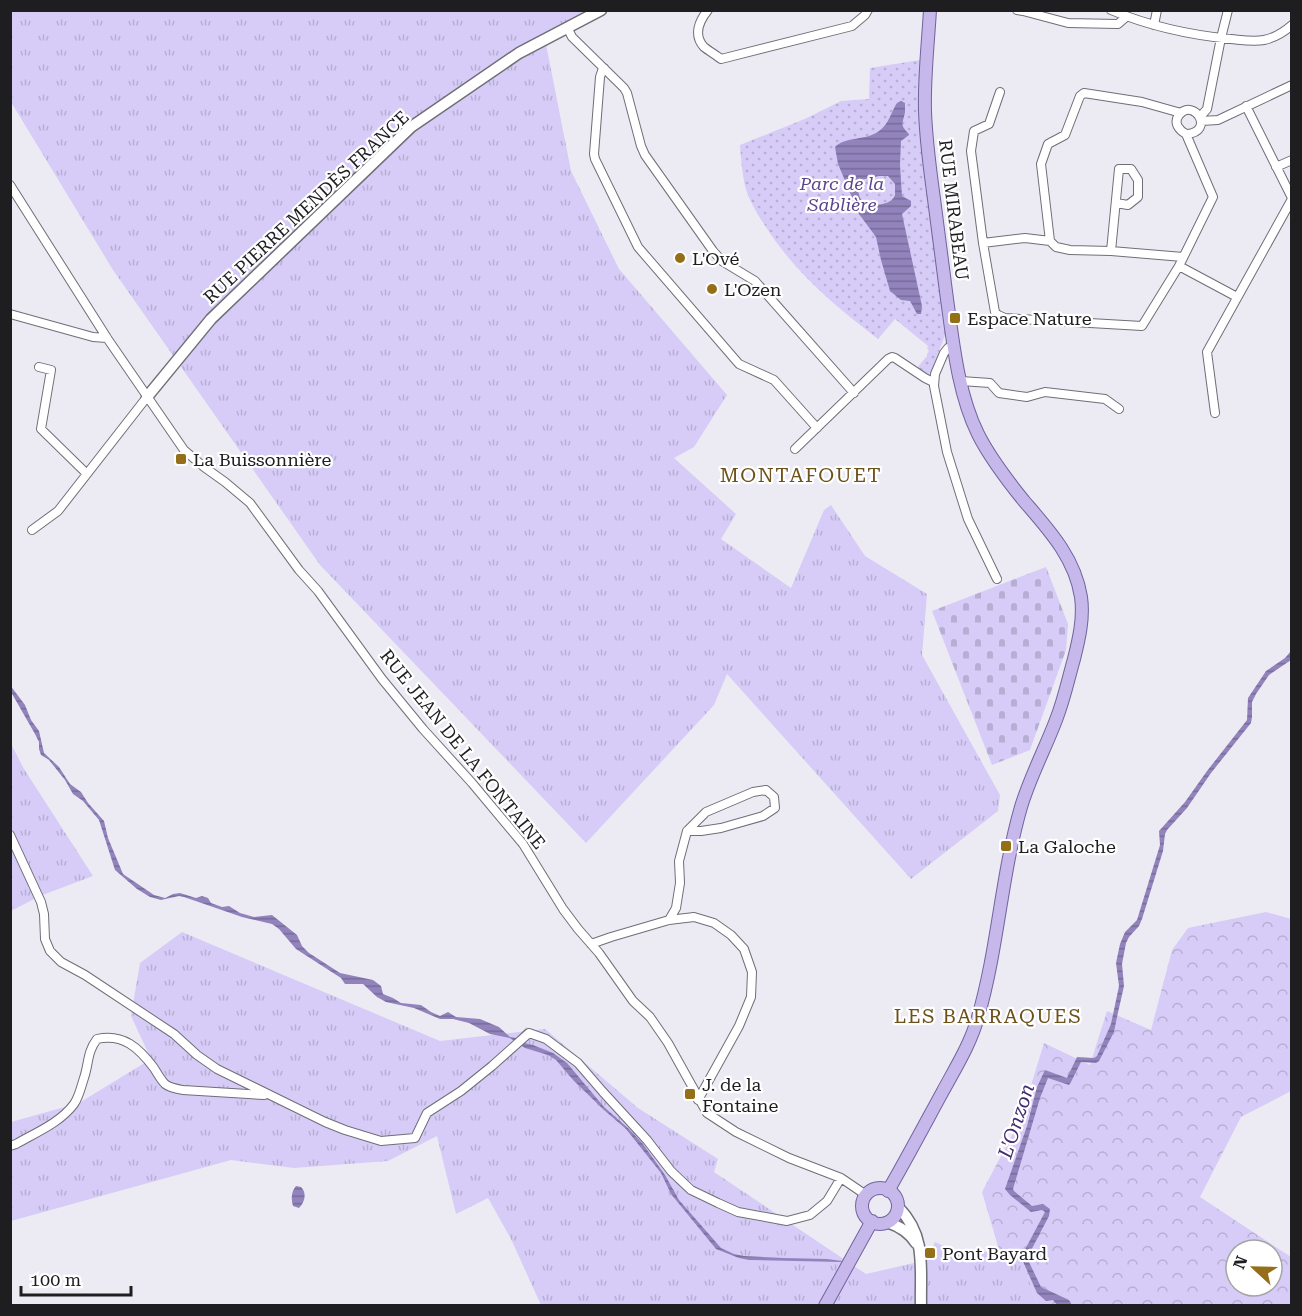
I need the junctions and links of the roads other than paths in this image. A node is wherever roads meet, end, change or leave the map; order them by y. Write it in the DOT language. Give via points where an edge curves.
graph roads {
  1 [pos="708,10"];
  2 [pos="868,10"];
  3 [pos="930,10"];
  4 [pos="1017,10"];
  5 [pos="1111,10"];
  6 [pos="1157,10"];
  7 [pos="1228,10"];
  8 [pos="599,11"];
  9 [pos="1126,17"];
  10 [pos="1154,25"];
  11 [pos="1292,25"];
  12 [pos="568,29"];
  13 [pos="1221,38"];
  14 [pos="604,68"];
  15 [pos="1292,86"];
  16 [pos="1000,92"];
  17 [pos="1246,106"];
  18 [pos="1181,113"];
  19 [pos="1201,119"];
  20 [pos="1186,134"];
  21 [pos="1292,160"];
  22 [pos="1276,167"];
  23 [pos="10,185"];
  24 [pos="19,198"];
  25 [pos="1292,199"];
  26 [pos="10,204"];
  27 [pos="1116,204"];
  28 [pos="1050,241"];
  29 [pos="983,243"];
  30 [pos="1111,250"];
  31 [pos="1183,257"];
  32 [pos="1179,266"];
  33 [pos="1237,297"];
  34 [pos="10,314"];
  35 [pos="107,338"];
  36 [pos="954,346"];
  37 [pos="39,367"];
  38 [pos="961,381"];
  39 [pos="933,382"];
  40 [pos="854,393"];
  41 [pos="147,397"];
  42 [pos="1119,409"];
  43 [pos="1215,413"];
  44 [pos="817,428"];
  45 [pos="795,449"];
  46 [pos="86,473"];
  47 [pos="32,530"];
  48 [pos="997,579"];
  49 [pos="687,831"];
  50 [pos="10,835"];
  51 [pos="669,921"];
  52 [pos="591,944"];
  53 [pos="271,1096"];
  54 [pos="698,1100"];
  55 [pos="10,1146"];
  56 [pos="841,1178"];
  57 [pos="888,1191"];
  58 [pos="866,1196"];
  59 [pos="899,1208"];
  60 [pos="872,1221"];
  61 [pos="887,1222"];
  62 [pos="921,1251"];
  63 [pos="825,1305"];
  64 [pos="921,1305"];
  1 -- 2 [label="street" via="698,32 703,45 721,59 852,26"];
  3 -- 36 [label="main road, RUE MIRABEAU" via="927,152"];
  4 -- 9 [label="street" via="1068,23 1118,24"];
  5 -- 9 [label="street"];
  6 -- 10 [label="street"];
  7 -- 13 [label="street"];
  8 -- 12 [label="street, RUE PIERRE MENDÈS FRANCE"];
  9 -- 10 [label="street"];
  10 -- 13 [label="street"];
  11 -- 13 [label="street" via="1264,40"];
  12 -- 14 [label="street"];
  12 -- 41 [label="street, RUE PIERRE MENDÈS FRANCE" via="519,53 411,127 211,319"];
  13 -- 19 [label="street" via="1208,109"];
  14 -- 40 [label="street" via="627,93 645,155 713,251 755,281"];
  14 -- 44 [label="street" via="600,75 594,154 634,241 739,364 774,380"];
  15 -- 17 [label="street"];
  16 -- 29 [label="street" via="989,124 974,131 971,150"];
  17 -- 19 [label="street" via="1218,120"];
  17 -- 22 [label="street"];
  18 -- 19 [label="street" via="1195,111"];
  18 -- 20 [label="street" via="1177,125"];
  18 -- 28 [label="street" via="1142,102 1084,93 1080,96 1065,135 1048,144 1041,164"];
  19 -- 20 [label="street" via="1199,129"];
  20 -- 31 [label="street" via="1213,197"];
  21 -- 22 [label="street"];
  22 -- 25 [label="street"];
  23 -- 24 [label="street, RUE JEAN DE LA FONTAINE"];
  24 -- 26 [label="street"];
  24 -- 35 [label="street, RUE JEAN DE LA FONTAINE"];
  25 -- 33 [label="street"];
  27 -- 30 [label="street"];
  28 -- 29 [label="street" via="1025,238"];
  28 -- 30 [label="street" via="1056,247 1070,250"];
  29 -- 32 [label="street" via="994,312 1005,318 1142,326"];
  30 -- 31 [label="street"];
  31 -- 32 [label="street"];
  32 -- 33 [label="street"];
  33 -- 43 [label="street" via="1207,352"];
  34 -- 35 [label="street"];
  35 -- 41 [label="street, RUE JEAN DE LA FONTAINE"];
  36 -- 38 [label="main road, RUE MIRABEAU"];
  36 -- 39 [label="street" via="944,353"];
  37 -- 46 [label="street" via="51,370 41,429"];
  38 -- 42 [label="street" via="990,383 999,393 1027,397 1045,392 1105,399"];
  38 -- 57 [label="main road, RUE MIRABEAU" via="977,432 992,458 1066,554 1078,582 1081,618 1064,699 1021,807 977,1021 970,1041"];
  39 -- 40 [label="street" via="892,357"];
  39 -- 48 [label="street" via="947,452 968,519"];
  40 -- 44 [label="street"];
  41 -- 46 [label="street"];
  41 -- 52 [label="street, RUE JEAN DE LA FONTAINE" via="184,450 249,503 382,679 523,844 562,909"];
  44 -- 45 [label="street"];
  46 -- 47 [label="street" via="58,511"];
  49 -- 49 [label="street" via="706,812 733,800 766,790 774,796 775,808 763,816 721,828"];
  49 -- 51 [label="street" via="679,861 676,908"];
  50 -- 53 [label="street" via="41,902 45,939 61,962 174,1034 217,1069"];
  51 -- 52 [label="street"];
  51 -- 54 [label="street" via="694,917 714,923 744,948 752,972 751,997 739,1026"];
  52 -- 54 [label="street, RUE JEAN DE LA FONTAINE" via="668,1043"];
  53 -- 55 [label="street" via="174,1088 165,1084 132,1045 108,1036 97,1039 92,1047 75,1103 67,1112"];
  53 -- 56 [label="street" via="325,1122 381,1141 415,1138 427,1113 492,1066 529,1033 546,1039 578,1063 671,1171 691,1190 718,1203 738,1212 786,1221 810,1215 827,1202"];
  54 -- 56 [label="street, RUE JEAN DE LA FONTAINE" via="707,1113 736,1132"];
  56 -- 58 [label="street, RUE JEAN DE LA FONTAINE"];
  57 -- 58 [label="main road" via="876,1188"];
  57 -- 59 [label="main road" via="895,1195"];
  58 -- 60 [label="main road" via="862,1207"];
  59 -- 61 [label="main road"];
  59 -- 62 [label="street" via="916,1233"];
  60 -- 61 [label="main road"];
  60 -- 63 [label="main road"];
  61 -- 62 [label="street" via="909,1233"];
  62 -- 64 [label="street"];
}
